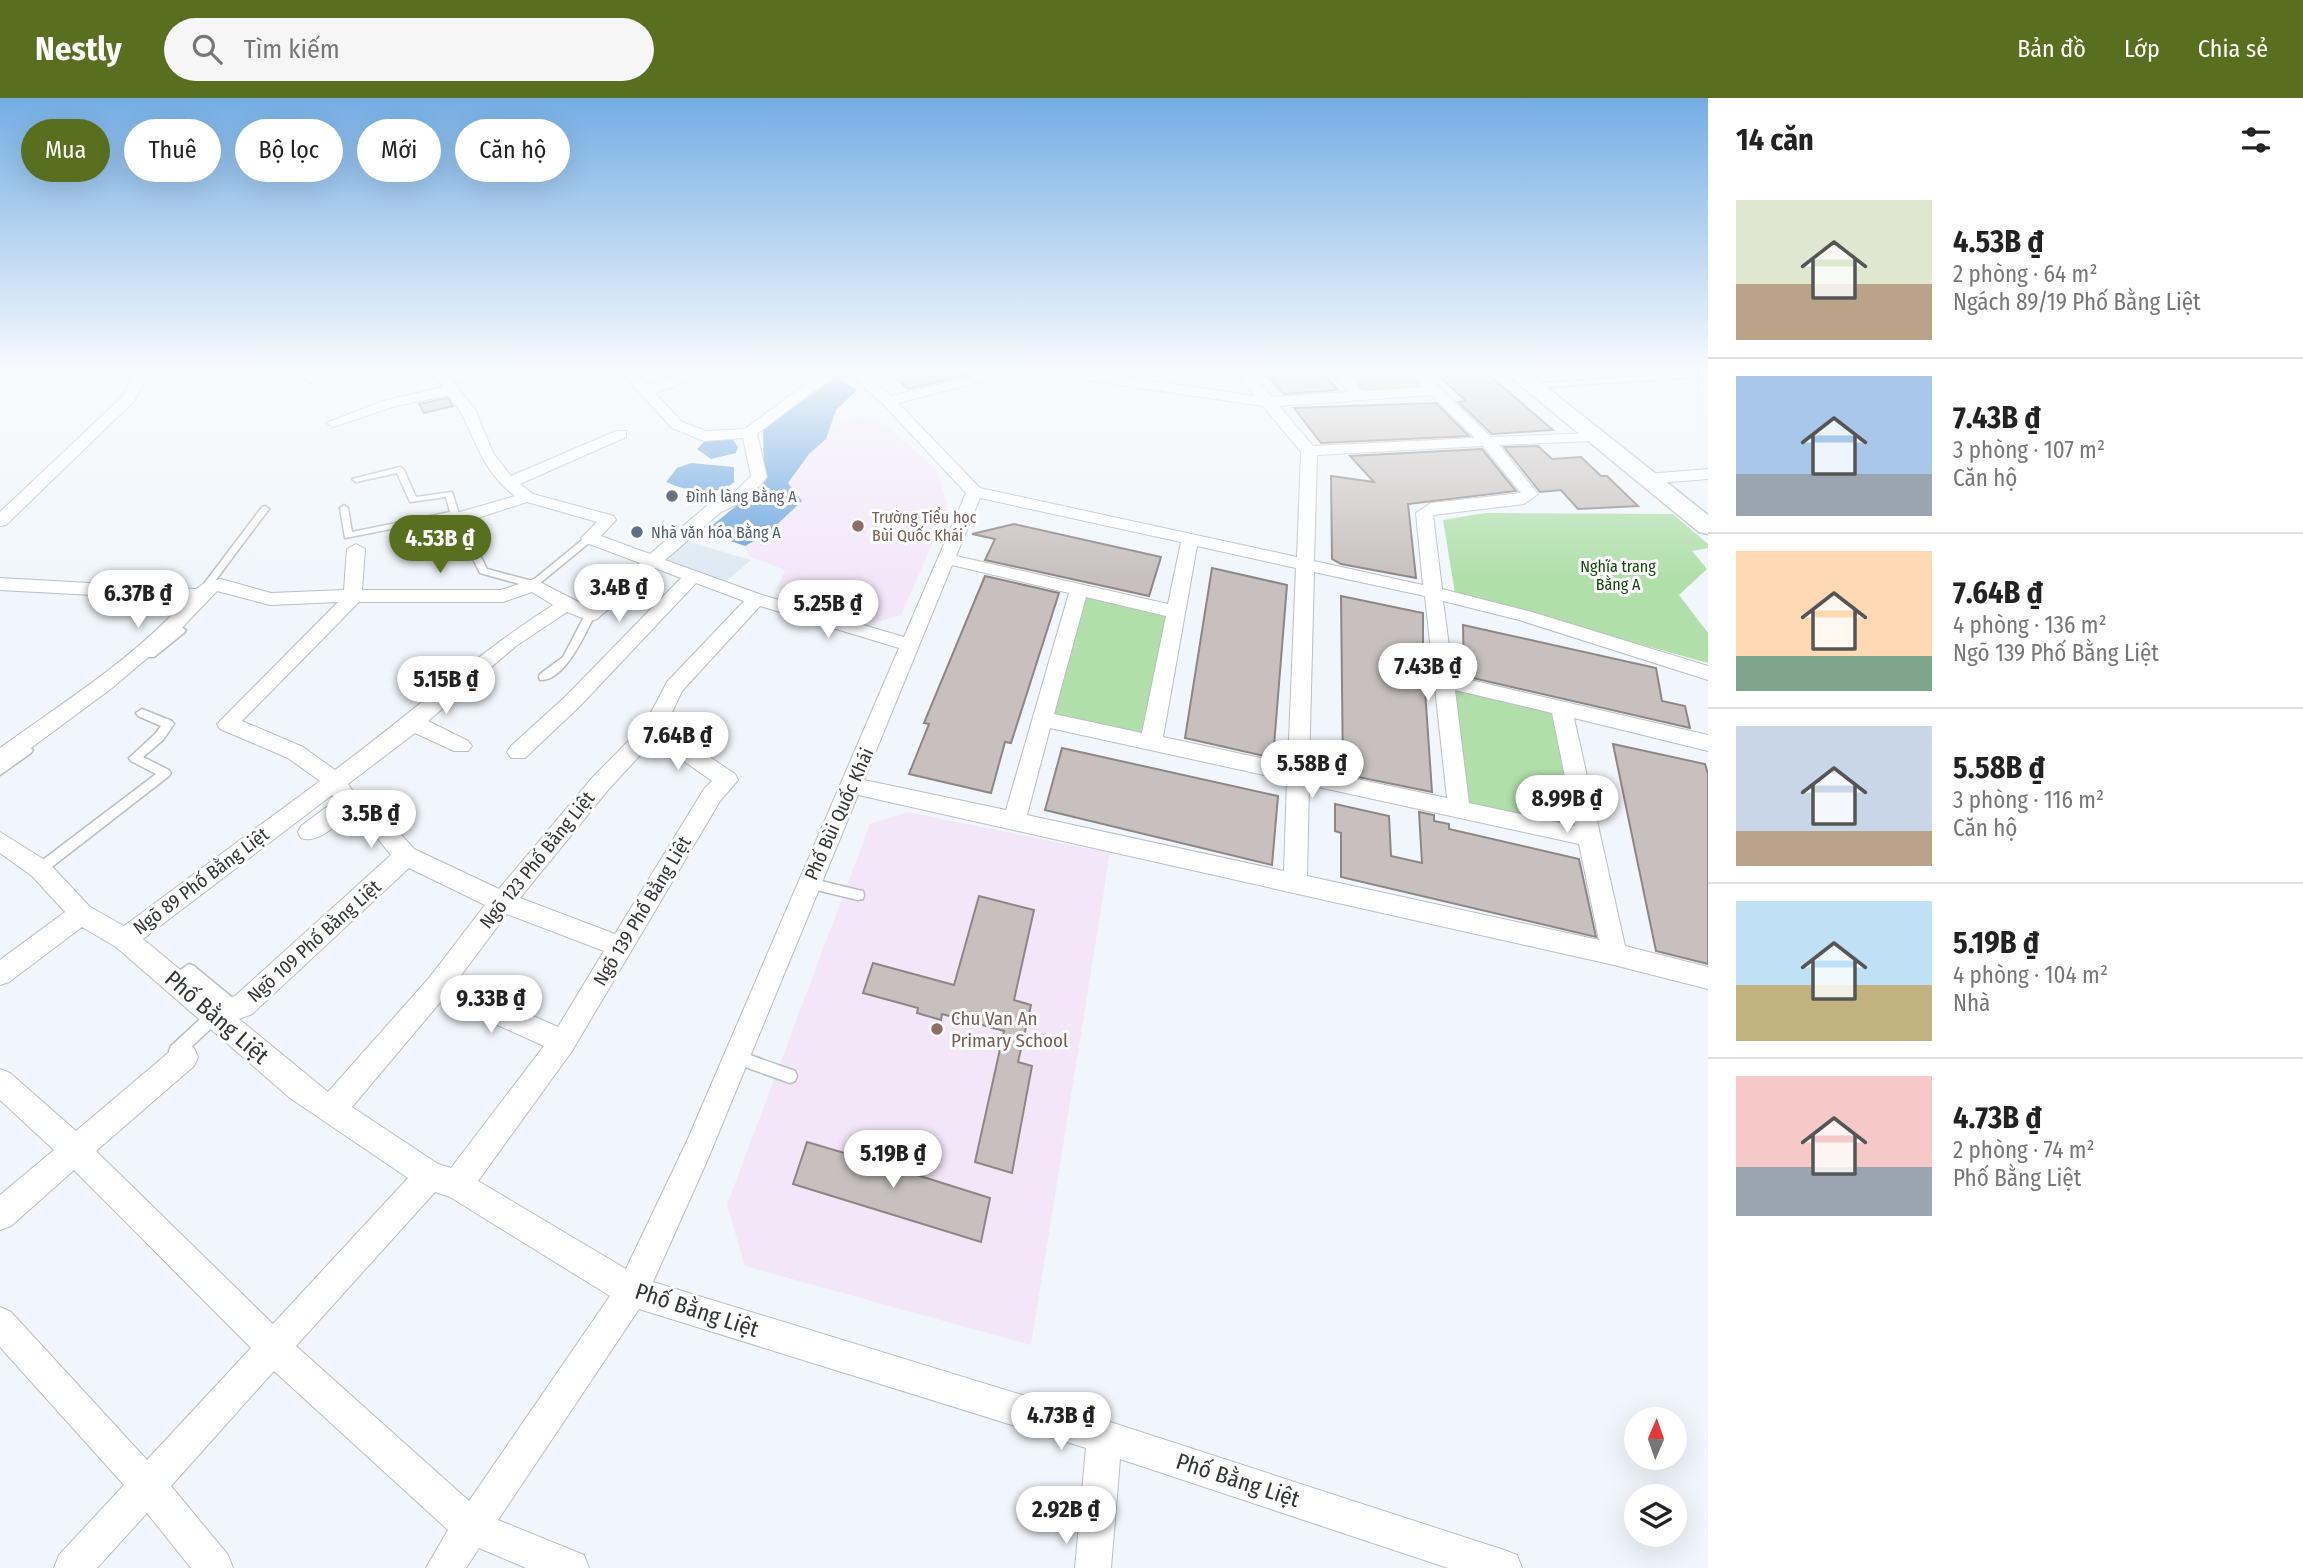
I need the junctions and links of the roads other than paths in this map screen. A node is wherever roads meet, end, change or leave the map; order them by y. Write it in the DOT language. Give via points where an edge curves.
graph roads {
  1 [pos="85,440"];
  2 [pos="480,440"];
  3 [pos="608,440"];
  4 [pos="750,440"];
  5 [pos="924,440"];
  6 [pos="1299,440"];
  7 [pos="1516,440"];
  8 [pos="1596,440"];
  9 [pos="1487,441"];
  10 [pos="1309,451"];
  11 [pos="1708,474"];
  12 [pos="356,479"];
  13 [pos="1647,479"];
  14 [pos="508,483"];
  15 [pos="974,492"];
  16 [pos="527,497"];
  17 [pos="359,507"];
  18 [pos="344,508"];
  19 [pos="265,509"];
  20 [pos="457,516"];
  21 [pos="0,521"];
  22 [pos="263,527"];
  23 [pos="1708,527"];
  24 [pos="248,531"];
  25 [pos="590,538"];
  26 [pos="1190,540"];
  27 [pos="353,542"];
  28 [pos="947,559"];
  29 [pos="656,561"];
  30 [pos="1306,565"];
  31 [pos="694,575"];
  32 [pos="0,584"];
  33 [pos="534,585"];
  34 [pos="1079,590"];
  35 [pos="1436,593"];
  36 [pos="200,595"];
  37 [pos="353,597"];
  38 [pos="756,599"];
  39 [pos="566,605"];
  40 [pos="1176,612"];
  41 [pos="590,615"];
  42 [pos="181,630"];
  43 [pos="910,645"];
  44 [pos="1708,673"];
  45 [pos="544,677"];
  46 [pos="1447,681"];
  47 [pos="1560,706"];
  48 [pos="142,713"];
  49 [pos="1042,719"];
  50 [pos="413,723"];
  51 [pos="653,729"];
  52 [pos="1151,743"];
  53 [pos="1708,743"];
  54 [pos="461,746"];
  55 [pos="517,751"];
  56 [pos="0,759"];
  57 [pos="0,771"];
  58 [pos="1298,775"];
  59 [pos="335,780"];
  60 [pos="851,785"];
  61 [pos="1460,810"];
  62 [pos="369,814"];
  63 [pos="1014,820"];
  64 [pos="309,832"];
  65 [pos="1591,838"];
  66 [pos="0,841"];
  67 [pos="407,856"];
  68 [pos="40,869"];
  69 [pos="809,883"];
  70 [pos="1295,884"];
  71 [pos="858,895"];
  72 [pos="502,902"];
  73 [pos="81,914"];
  74 [pos="125,939"];
  75 [pos="621,947"];
  76 [pos="1614,954"];
  77 [pos="0,974"];
  78 [pos="1708,978"];
  79 [pos="438,986"];
  80 [pos="225,1011"];
  81 [pos="563,1042"];
  82 [pos="184,1056"];
  83 [pos="736,1057"];
  84 [pos="790,1076"];
  85 [pos="0,1082"];
  86 [pos="331,1110"];
  87 [pos="75,1150"];
  88 [pos="444,1181"];
  89 [pos="0,1216"];
  90 [pos="632,1291"];
  91 [pos="0,1323"];
  92 [pos="275,1349"];
  93 [pos="1104,1437"];
  94 [pos="146,1484"];
  95 [pos="471,1527"];
  96 [pos="72,1568"];
  97 [pos="215,1568"];
  98 [pos="443,1568"];
  99 [pos="571,1568"];
  100 [pos="1093,1568"];
  101 [pos="1504,1568"];
  1 -- 21 [label="street"];
  2 -- 14 [label="street"];
  3 -- 14 [label="street"];
  4 -- 29 [label="street" via="758,477"];
  5 -- 15 [label="street"];
  6 -- 10 [label="street"];
  7 -- 9 [label="street"];
  8 -- 13 [label="street"];
  9 -- 10 [label="street"];
  9 -- 35 [label="street" via="1530,494 1524,499 1431,508 1424,513"];
  10 -- 30 [label="street"];
  11 -- 13 [label="street"];
  12 -- 20 [label="lane" via="386,469 400,470 412,500 449,494"];
  13 -- 23 [label="street"];
  14 -- 16 [label="street"];
  15 -- 26 [label="street"];
  15 -- 28 [label="street, Phố Bùi Quốc Khái"];
  16 -- 20 [label="street"];
  16 -- 25 [label="street" via="608,520"];
  17 -- 27 [label="lane" via="347,509"];
  18 -- 27 [label="lane"];
  19 -- 24 [label="lane"];
  20 -- 27 [label="lane"];
  20 -- 33 [label="lane" via="483,570"];
  22 -- 24 [label="lane"];
  24 -- 36 [label="lane"];
  25 -- 29 [label="street"];
  25 -- 33 [label="lane"];
  26 -- 30 [label="street"];
  26 -- 40 [label="street"];
  27 -- 37 [label="street"];
  28 -- 34 [label="street"];
  28 -- 43 [label="street, Phố Bùi Quốc Khái"];
  29 -- 31 [label="street"];
  29 -- 41 [label="street"];
  30 -- 35 [label="street"];
  30 -- 58 [label="street"];
  31 -- 38 [label="street"];
  31 -- 55 [label="street" via="573,701"];
  32 -- 36 [label="street"];
  33 -- 37 [label="street" via="503,596"];
  33 -- 39 [label="street"];
  34 -- 40 [label="street"];
  34 -- 49 [label="street"];
  35 -- 44 [label="street"];
  35 -- 46 [label="street"];
  36 -- 37 [label="street" via="221,585 270,598"];
  36 -- 56 [label="street" via="171,628 124,667"];
  37 -- 59 [label="street" via="227,724 278,741"];
  38 -- 43 [label="street"];
  38 -- 51 [label="street, Ngõ 123 Phố Bằng Liệt" via="674,687"];
  39 -- 41 [label="street"];
  39 -- 50 [label="street, Ngõ 89 Phố Bằng Liệt" via="509,642"];
  40 -- 52 [label="street"];
  41 -- 45 [label="lane" via="567,659"];
  42 -- 57 [label="lane"];
  43 -- 60 [label="street, Phố Bùi Quốc Khái"];
  46 -- 47 [label="street"];
  46 -- 61 [label="street"];
  47 -- 53 [label="street"];
  47 -- 65 [label="street"];
  48 -- 68 [label="lane" via="168,724 135,758 165,772"];
  49 -- 52 [label="street"];
  49 -- 63 [label="street"];
  50 -- 54 [label="street"];
  50 -- 59 [label="street, Ngõ 89 Phố Bằng Liệt"];
  51 -- 72 [label="street, Ngõ 123 Phố Bằng Liệt" via="600,784"];
  51 -- 75 [label="street, Ngõ 139 Phố Bằng Liệt" via="727,779 712,796"];
  52 -- 58 [label="street"];
  58 -- 61 [label="street"];
  58 -- 70 [label="street"];
  59 -- 64 [label="street" via="349,802"];
  59 -- 74 [label="street, Ngõ 89 Phố Bằng Liệt"];
  60 -- 63 [label="street"];
  60 -- 69 [label="street, Phố Bùi Quốc Khái"];
  61 -- 65 [label="street"];
  62 -- 67 [label="street"];
  63 -- 70 [label="street"];
  65 -- 76 [label="street"];
  66 -- 68 [label="street, Phố Bằng Liệt"];
  67 -- 72 [label="street"];
  67 -- 80 [label="street, Ngõ 109 Phố Bằng Liệt" via="243,1006"];
  68 -- 73 [label="street, Phố Bằng Liệt"];
  69 -- 71 [label="lane"];
  69 -- 83 [label="street, Phố Bùi Quốc Khái"];
  70 -- 76 [label="street"];
  72 -- 75 [label="street"];
  72 -- 79 [label="street, Ngõ 123 Phố Bằng Liệt"];
  73 -- 74 [label="street, Phố Bằng Liệt"];
  73 -- 77 [label="street"];
  74 -- 80 [label="street, Phố Bằng Liệt" via="176,981"];
  75 -- 81 [label="street, Ngõ 139 Phố Bằng Liệt"];
  76 -- 78 [label="street"];
  79 -- 81 [label="street"];
  79 -- 86 [label="street, Ngõ 123 Phố Bằng Liệt"];
  80 -- 82 [label="lane" via="176,1051"];
  80 -- 86 [label="street, Phố Bằng Liệt" via="300,1089"];
  81 -- 88 [label="street, Ngõ 139 Phố Bằng Liệt"];
  82 -- 87 [label="street"];
  83 -- 84 [label="lane"];
  83 -- 90 [label="street, Phố Bùi Quốc Khái"];
  85 -- 87 [label="street"];
  86 -- 88 [label="street, Phố Bằng Liệt"];
  87 -- 89 [label="street"];
  87 -- 92 [label="street"];
  88 -- 90 [label="street, Phố Bằng Liệt"];
  88 -- 92 [label="street, Ngõ 139 Phố Bằng Liệt"];
  90 -- 93 [label="street, Phố Bằng Liệt"];
  90 -- 95 [label="street, Phố Bùi Quốc Khái"];
  91 -- 94 [label="street"];
  92 -- 94 [label="street, Ngõ 139 Phố Bằng Liệt"];
  92 -- 95 [label="street"];
  93 -- 100 [label="street"];
  93 -- 101 [label="street, Phố Bằng Liệt"];
  94 -- 96 [label="street, Ngõ 139 Phố Bằng Liệt"];
  94 -- 97 [label="street"];
  95 -- 98 [label="street, Phố Bùi Quốc Khái"];
  95 -- 99 [label="street"];
}
